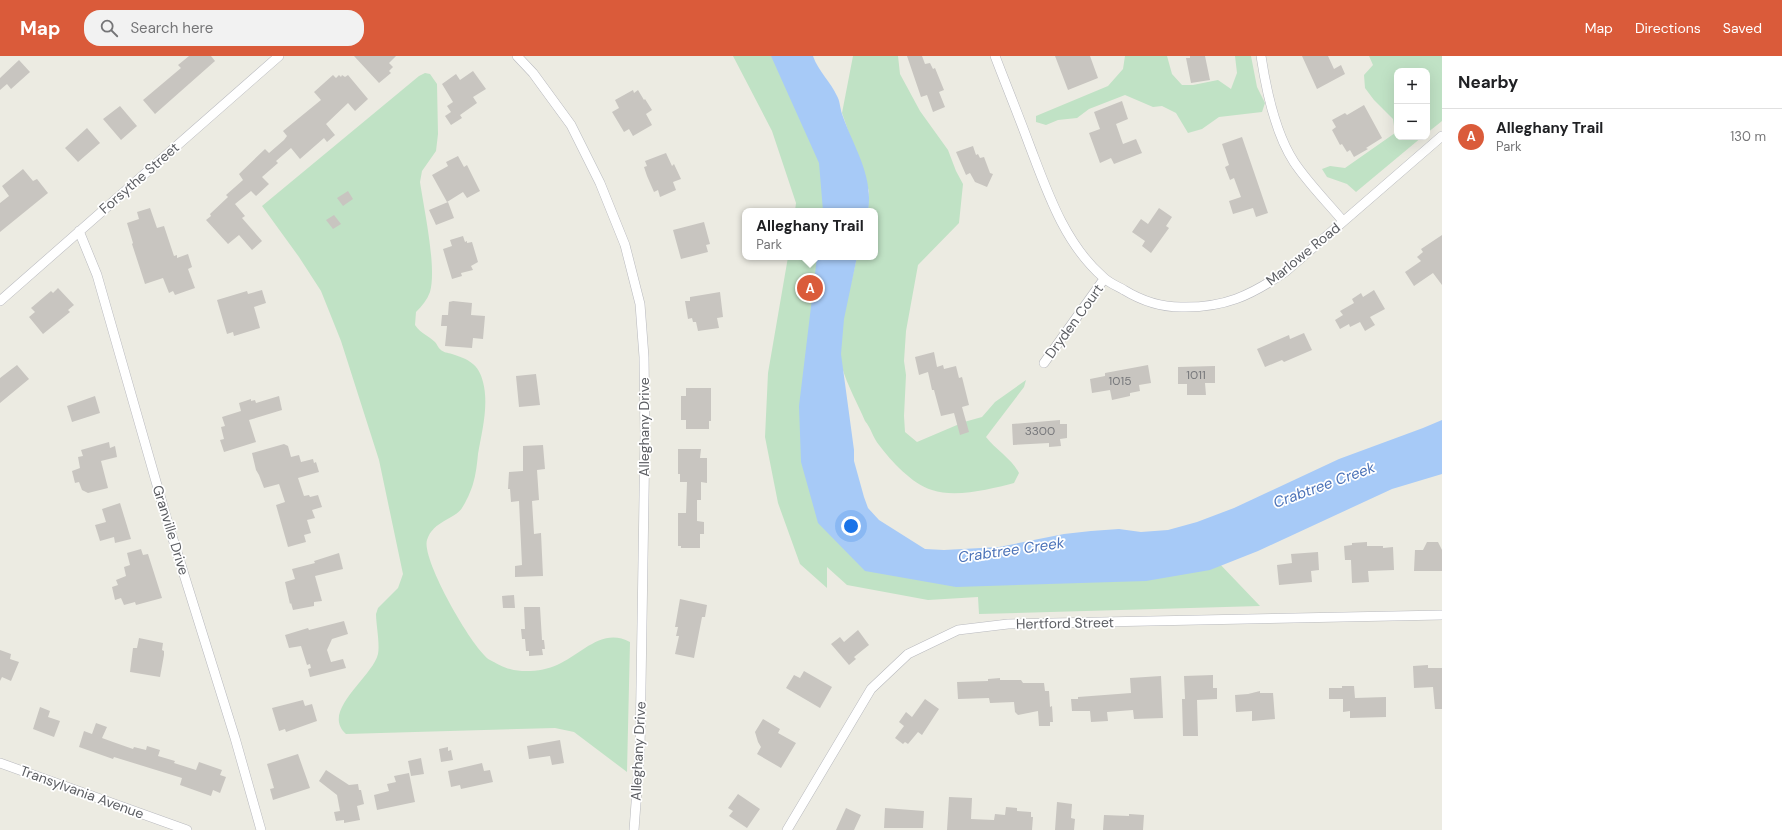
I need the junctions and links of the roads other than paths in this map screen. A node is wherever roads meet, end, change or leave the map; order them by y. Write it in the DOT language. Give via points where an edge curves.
graph roads {
  1 [pos="279,56"];
  2 [pos="517,56"];
  3 [pos="995,56"];
  4 [pos="1260,56"];
  5 [pos="1442,136"];
  6 [pos="1343,221"];
  7 [pos="79,231"];
  8 [pos="1104,278"];
  9 [pos="0,301"];
  10 [pos="1044,363"];
  11 [pos="1442,615"];
  12 [pos="0,763"];
  13 [pos="187,830"];
  14 [pos="261,830"];
  15 [pos="634,830"];
  16 [pos="787,830"];
  1 -- 7 [label="street, Forsythe Street"];
  2 -- 15 [label="street, Alleghany Drive" via="533,73 571,125 597,177 625,245 640,304 645,434 640,749"];
  3 -- 8 [label="street, Marlowe Road" via="1049,196 1086,261"];
  4 -- 6 [label="street" via="1272,111 1294,161"];
  5 -- 6 [label="street, Marlowe Road"];
  6 -- 8 [label="street, Marlowe Road" via="1285,272 1266,285 1243,297 1222,303 1195,307 1166,307 1137,298"];
  7 -- 9 [label="street, Forsythe Street"];
  7 -- 14 [label="street, Granville Drive" via="97,275 159,492"];
  8 -- 10 [label="street, Dryden Court"];
  11 -- 16 [label="street, Hertford Street" via="1008,624 958,630 908,654 871,689"];
  12 -- 13 [label="street, Transylvania Avenue"];
}
